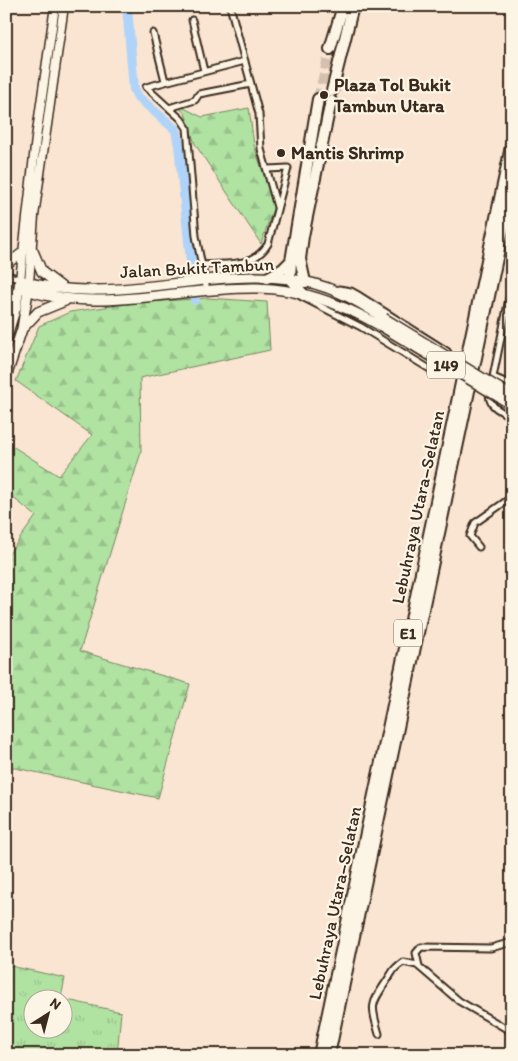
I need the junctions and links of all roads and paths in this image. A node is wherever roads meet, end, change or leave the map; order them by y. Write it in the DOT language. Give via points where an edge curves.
graph roads {
  1 [pos="55,6"];
  2 [pos="64,6"];
  3 [pos="230,6"];
  4 [pos="343,6"];
  5 [pos="353,6"];
  6 [pos="192,20"];
  7 [pos="153,32"];
  8 [pos="330,49"];
  9 [pos="245,61"];
  10 [pos="204,71"];
  11 [pos="165,80"];
  12 [pos="251,84"];
  13 [pos="318,99"];
  14 [pos="169,108"];
  15 [pos="512,142"];
  16 [pos="268,169"];
  17 [pos="512,187"];
  18 [pos="278,207"];
  19 [pos="29,250"];
  20 [pos="291,261"];
  21 [pos="6,265"];
  22 [pos="204,265"];
  23 [pos="6,274"];
  24 [pos="267,278"];
  25 [pos="290,279"];
  26 [pos="6,282"];
  27 [pos="305,282"];
  28 [pos="512,284"];
  29 [pos="25,285"];
  30 [pos="204,286"];
  31 [pos="326,288"];
  32 [pos="65,290"];
  33 [pos="293,293"];
  34 [pos="304,295"];
  35 [pos="70,299"];
  36 [pos="16,307"];
  37 [pos="382,322"];
  38 [pos="22,329"];
  39 [pos="6,339"];
  40 [pos="6,377"];
  41 [pos="493,377"];
  42 [pos="512,386"];
  43 [pos="512,396"];
  44 [pos="512,405"];
  45 [pos="512,418"];
  46 [pos="512,497"];
  47 [pos="479,547"];
  48 [pos="512,942"];
  49 [pos="419,966"];
  50 [pos="512,1032"];
  51 [pos="379,1034"];
  52 [pos="319,1055"];
  53 [pos="329,1055"];
  1 -- 19 [label="street" via="35,147"];
  2 -- 19 [label="street"];
  3 -- 9 [label="street"];
  4 -- 8 [label="highway"];
  5 -- 27 [label="highway" via="303,236 300,259"];
  6 -- 10 [label="street"];
  7 -- 11 [label="street"];
  9 -- 10 [label="street"];
  9 -- 12 [label="street"];
  10 -- 11 [label="street"];
  11 -- 14 [label="street" via="146,87"];
  12 -- 14 [label="street" via="199,94 195,100"];
  12 -- 16 [label="street" via="261,149"];
  13 -- 20 [label="highway"];
  14 -- 22 [label="street" via="187,128 196,236"];
  15 -- 52 [label="highway, Lebuhraya Utara–Selatan / E1"];
  16 -- 18 [label="street"];
  16 -- 18 [label="street" via="288,168"];
  17 -- 53 [label="highway, Lebuhraya Utara–Selatan / E1"];
  18 -- 22 [label="street" via="268,244 256,259"];
  19 -- 21 [label="street"];
  19 -- 29 [label="street"];
  19 -- 32 [label="main road" via="42,272"];
  20 -- 24 [label="highway"];
  20 -- 25 [label="highway"];
  22 -- 30 [label="street"];
  23 -- 29 [label="street, Jalan Bukit Tambun"];
  24 -- 25 [label="main road, Jalan Bukit Tambun"];
  24 -- 30 [label="main road, Jalan Bukit Tambun"];
  25 -- 27 [label="main road, Jalan Bukit Tambun / 149"];
  25 -- 34 [label="highway"];
  26 -- 29 [label="street, Jalan Bukit Tambun"];
  26 -- 36 [label="main road"];
  27 -- 31 [label="main road, Jalan Bukit Tambun / 149"];
  28 -- 41 [label="street"];
  29 -- 32 [label="main road, Jalan Bukit Tambun"];
  29 -- 35 [label="main road, Jalan Bukit Tambun" via="53,298"];
  29 -- 36 [label="main road"];
  29 -- 38 [label="main road"];
  30 -- 32 [label="main road, Jalan Bukit Tambun" via="184,283"];
  30 -- 33 [label="main road, Jalan Bukit Tambun"];
  30 -- 35 [label="main road, Jalan Bukit Tambun" via="185,293"];
  31 -- 33 [label="street" via="355,293 447,351 452,360 448,367 442,372 433,370 361,327"];
  31 -- 37 [label="main road, Jalan Bukit Tambun / 149" via="348,295"];
  33 -- 34 [label="main road, Jalan Bukit Tambun"];
  34 -- 37 [label="main road, Jalan Bukit Tambun / 149"];
  35 -- 38 [label="main road" via="38,312"];
  36 -- 39 [label="main road"];
  37 -- 43 [label="main road, Jalan Bukit Tambun / 149, bridge"];
  37 -- 44 [label="main road, Jalan Bukit Tambun / 149, bridge"];
  38 -- 40 [label="main road"];
  41 -- 42 [label="street"];
  41 -- 45 [label="street" via="488,398 490,404"];
  46 -- 47 [label="street" via="475,523 470,536"];
  48 -- 49 [label="street" via="491,948 421,947 416,953"];
  49 -- 50 [label="street" via="459,1002"];
  49 -- 51 [label="street" via="403,962 392,969 374,999 372,1009"];
}
